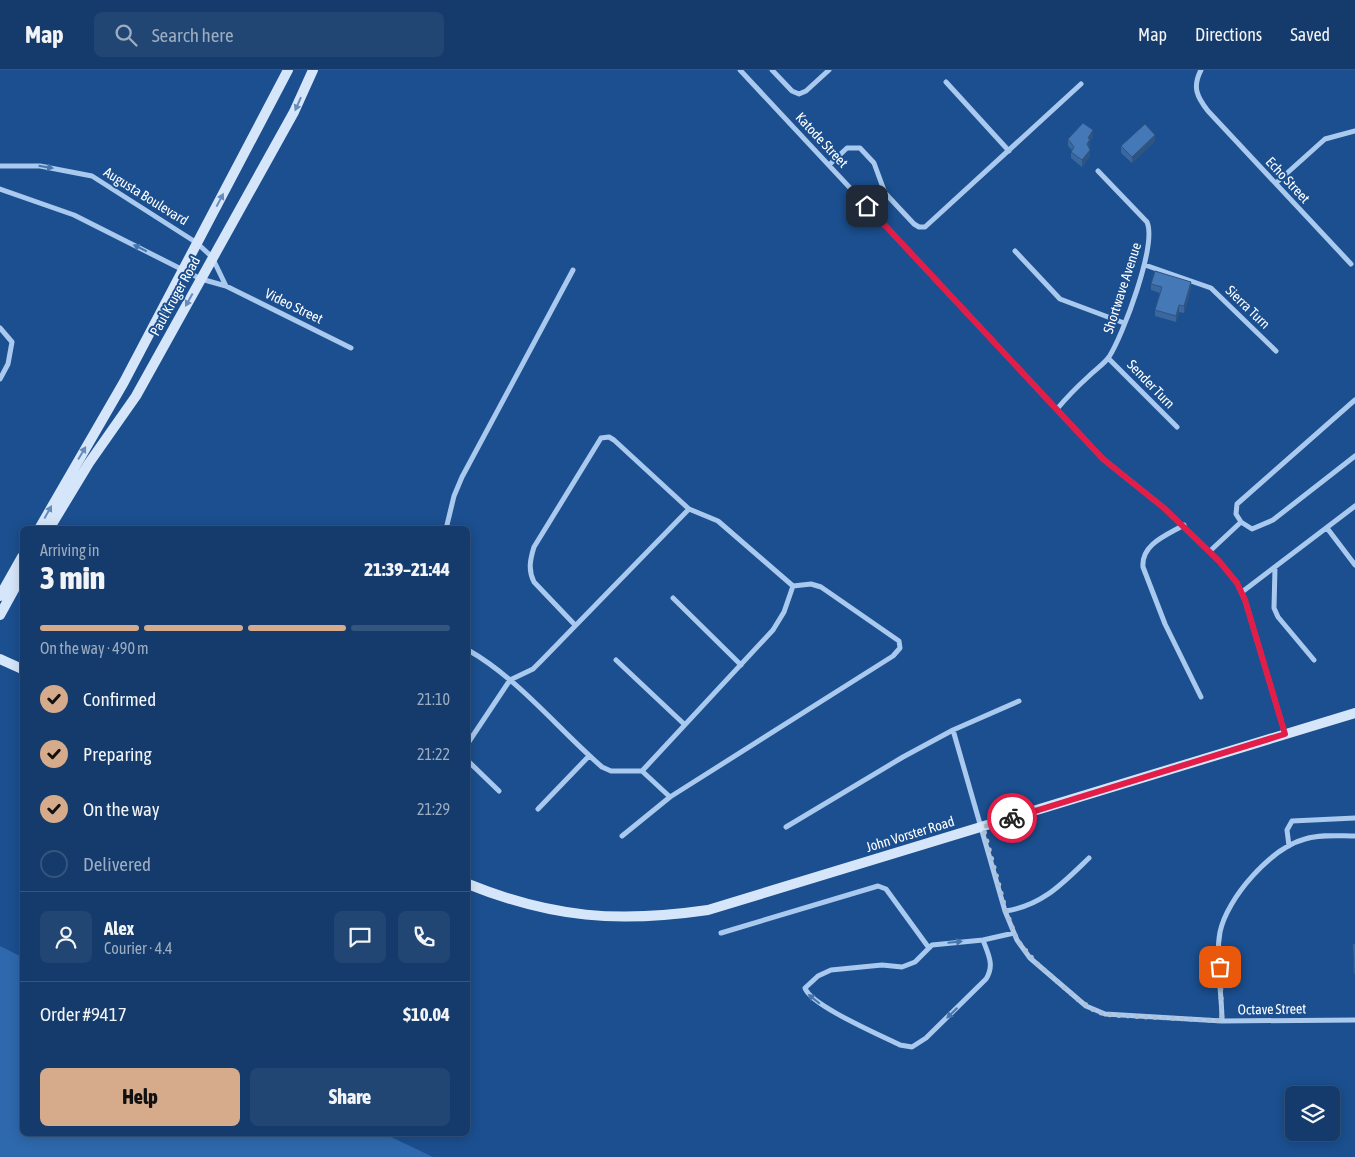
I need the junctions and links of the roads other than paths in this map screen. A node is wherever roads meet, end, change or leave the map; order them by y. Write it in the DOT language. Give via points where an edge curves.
graph roads {
  1 [pos="288,70"];
  2 [pos="313,70"];
  3 [pos="740,70"];
  4 [pos="772,70"];
  5 [pos="829,70"];
  6 [pos="1201,70"];
  7 [pos="946,82"];
  8 [pos="1081,84"];
  9 [pos="1355,131"];
  10 [pos="1009,151"];
  11 [pos="829,165"];
  12 [pos="0,166"];
  13 [pos="1098,171"];
  14 [pos="1276,183"];
  15 [pos="0,189"];
  16 [pos="197,243"];
  17 [pos="1015,251"];
  18 [pos="212,257"];
  19 [pos="1351,264"];
  20 [pos="1144,265"];
  21 [pos="184,270"];
  22 [pos="573,270"];
  23 [pos="201,279"];
  24 [pos="226,286"];
  25 [pos="1124,323"];
  26 [pos="0,328"];
  27 [pos="351,348"];
  28 [pos="1276,351"];
  29 [pos="1108,358"];
  30 [pos="0,379"];
  31 [pos="1355,400"];
  32 [pos="1057,409"];
  33 [pos="1177,427"];
  34 [pos="1355,456"];
  35 [pos="1355,506"];
  36 [pos="689,509"];
  37 [pos="1240,522"];
  38 [pos="1184,525"];
  39 [pos="41,526"];
  40 [pos="51,526"];
  41 [pos="447,526"];
  42 [pos="1327,528"];
  43 [pos="1210,552"];
  44 [pos="20,561"];
  45 [pos="1355,565"];
  46 [pos="1275,567"];
  47 [pos="20,579"];
  48 [pos="793,586"];
  49 [pos="1242,592"];
  50 [pos="0,596"];
  51 [pos="674,598"];
  52 [pos="0,615"];
  53 [pos="575,625"];
  54 [pos="470,651"];
  55 [pos="0,659"];
  56 [pos="616,660"];
  57 [pos="1314,660"];
  58 [pos="741,665"];
  59 [pos="20,668"];
  60 [pos="510,680"];
  61 [pos="1201,697"];
  62 [pos="1019,701"];
  63 [pos="1355,713"];
  64 [pos="684,724"];
  65 [pos="953,730"];
  66 [pos="1285,734"];
  67 [pos="470,740"];
  68 [pos="589,756"];
  69 [pos="470,762"];
  70 [pos="642,770"];
  71 [pos="499,791"];
  72 [pos="670,797"];
  73 [pos="538,809"];
  74 [pos="1355,818"];
  75 [pos="786,827"];
  76 [pos="983,827"];
  77 [pos="622,836"];
  78 [pos="1355,836"];
  79 [pos="1289,846"];
  80 [pos="1089,858"];
  81 [pos="470,885"];
  82 [pos="1006,911"];
  83 [pos="721,933"];
  84 [pos="1014,933"];
  85 [pos="983,940"];
  86 [pos="928,948"];
  87 [pos="1355,1020"];
  88 [pos="1222,1021"];
  16 -- 1 [label="street, Paul Kruger Road, one-way"];
  2 -- 18 [label="street, Paul Kruger Road, one-way" via="294,112"];
  3 -- 11 [label="street, Katode Street"];
  4 -- 5 [label="street" via="799,94"];
  6 -- 14 [label="street, Echo Street" via="1195,91 1208,111"];
  7 -- 10 [label="street"];
  8 -- 10 [label="street"];
  9 -- 14 [label="street" via="1325,139"];
  10 -- 11 [label="street" via="923,228 914,224 885,193 874,163 860,148 847,148"];
  11 -- 32 [label="street, Katode Street"];
  12 -- 16 [label="street, Augusta Boulevard, one-way" via="40,166 92,176"];
  13 -- 20 [label="street, Shortwave Avenue" via="1147,222 1150,236"];
  14 -- 19 [label="street, Echo Street"];
  21 -- 15 [label="street, one-way" via="74,215"];
  16 -- 18 [label="street, Augusta Boulevard"];
  16 -- 21 [label="street, Paul Kruger Road"];
  17 -- 25 [label="street" via="1060,299"];
  18 -- 23 [label="street, Paul Kruger Road"];
  18 -- 24 [label="street"];
  20 -- 25 [label="street, Shortwave Avenue"];
  20 -- 28 [label="street, Sierra Turn" via="1211,288"];
  21 -- 23 [label="street"];
  39 -- 21 [label="street, Paul Kruger Road, one-way"];
  22 -- 41 [label="street" via="462,477"];
  23 -- 24 [label="street, Video Street"];
  23 -- 40 [label="street, Paul Kruger Road, one-way" via="136,396 88,463"];
  24 -- 27 [label="street, Video Street"];
  25 -- 29 [label="street, Shortwave Avenue"];
  26 -- 30 [label="street" via="12,342 8,364"];
  29 -- 32 [label="street, Shortwave Avenue"];
  29 -- 33 [label="street, Sender Turn"];
  31 -- 37 [label="street" via="1237,504 1236,514"];
  32 -- 38 [label="street, Katode Street" via="1113,468"];
  34 -- 37 [label="street" via="1273,520 1252,529"];
  35 -- 42 [label="street"];
  36 -- 48 [label="street" via="718,521"];
  36 -- 53 [label="street"];
  36 -- 53 [label="street" via="614,440 601,438 534,547 530,562 534,582"];
  37 -- 43 [label="street"];
  38 -- 43 [label="street, Katode Street"];
  38 -- 61 [label="street" via="1157,540 1142,558 1142,566"];
  42 -- 45 [label="street"];
  42 -- 46 [label="street"];
  43 -- 49 [label="street, Katode Street"];
  44 -- 50 [label="street"];
  46 -- 49 [label="street"];
  46 -- 57 [label="street" via="1274,608"];
  47 -- 52 [label="street"];
  48 -- 58 [label="street" via="779,622"];
  48 -- 72 [label="street" via="811,584 821,587 896,638 900,648 893,656"];
  49 -- 66 [label="street, Katode Street"];
  51 -- 58 [label="street"];
  53 -- 60 [label="street" via="533,669"];
  54 -- 60 [label="street"];
  55 -- 59 [label="street"];
  56 -- 64 [label="street"];
  58 -- 64 [label="street"];
  60 -- 67 [label="street"];
  60 -- 68 [label="street"];
  62 -- 65 [label="street"];
  63 -- 66 [label="street, John Vorster Road"];
  64 -- 70 [label="street"];
  65 -- 75 [label="street"];
  65 -- 76 [label="street, Octave Street"];
  66 -- 76 [label="street, John Vorster Road"];
  68 -- 70 [label="street" via="611,771"];
  68 -- 73 [label="street"];
  69 -- 71 [label="street"];
  70 -- 72 [label="street"];
  72 -- 77 [label="street"];
  74 -- 79 [label="street" via="1292,821 1287,830"];
  76 -- 81 [label="street, John Vorster Road" via="708,910 667,916 613,918 572,914"];
  76 -- 82 [label="street, Octave Street"];
  78 -- 79 [label="street" via="1314,837"];
  79 -- 88 [label="street" via="1245,885 1223,921 1219,948"];
  80 -- 82 [label="street" via="1047,897 1023,909"];
  82 -- 84 [label="street, Octave Street"];
  83 -- 86 [label="street" via="878,886 886,889"];
  84 -- 85 [label="street"];
  84 -- 88 [label="street, Octave Street" via="1021,947 1036,963 1097,1012 1117,1016"];
  86 -- 85 [label="street, one-way" via="939,943"];
  85 -- 86 [label="street, one-way" via="991,972 926,1038 912,1047 900,1045 834,1012 806,993 808,983 831,970 882,965 902,967 915,962"];
  87 -- 88 [label="street, Octave Street"];
}
